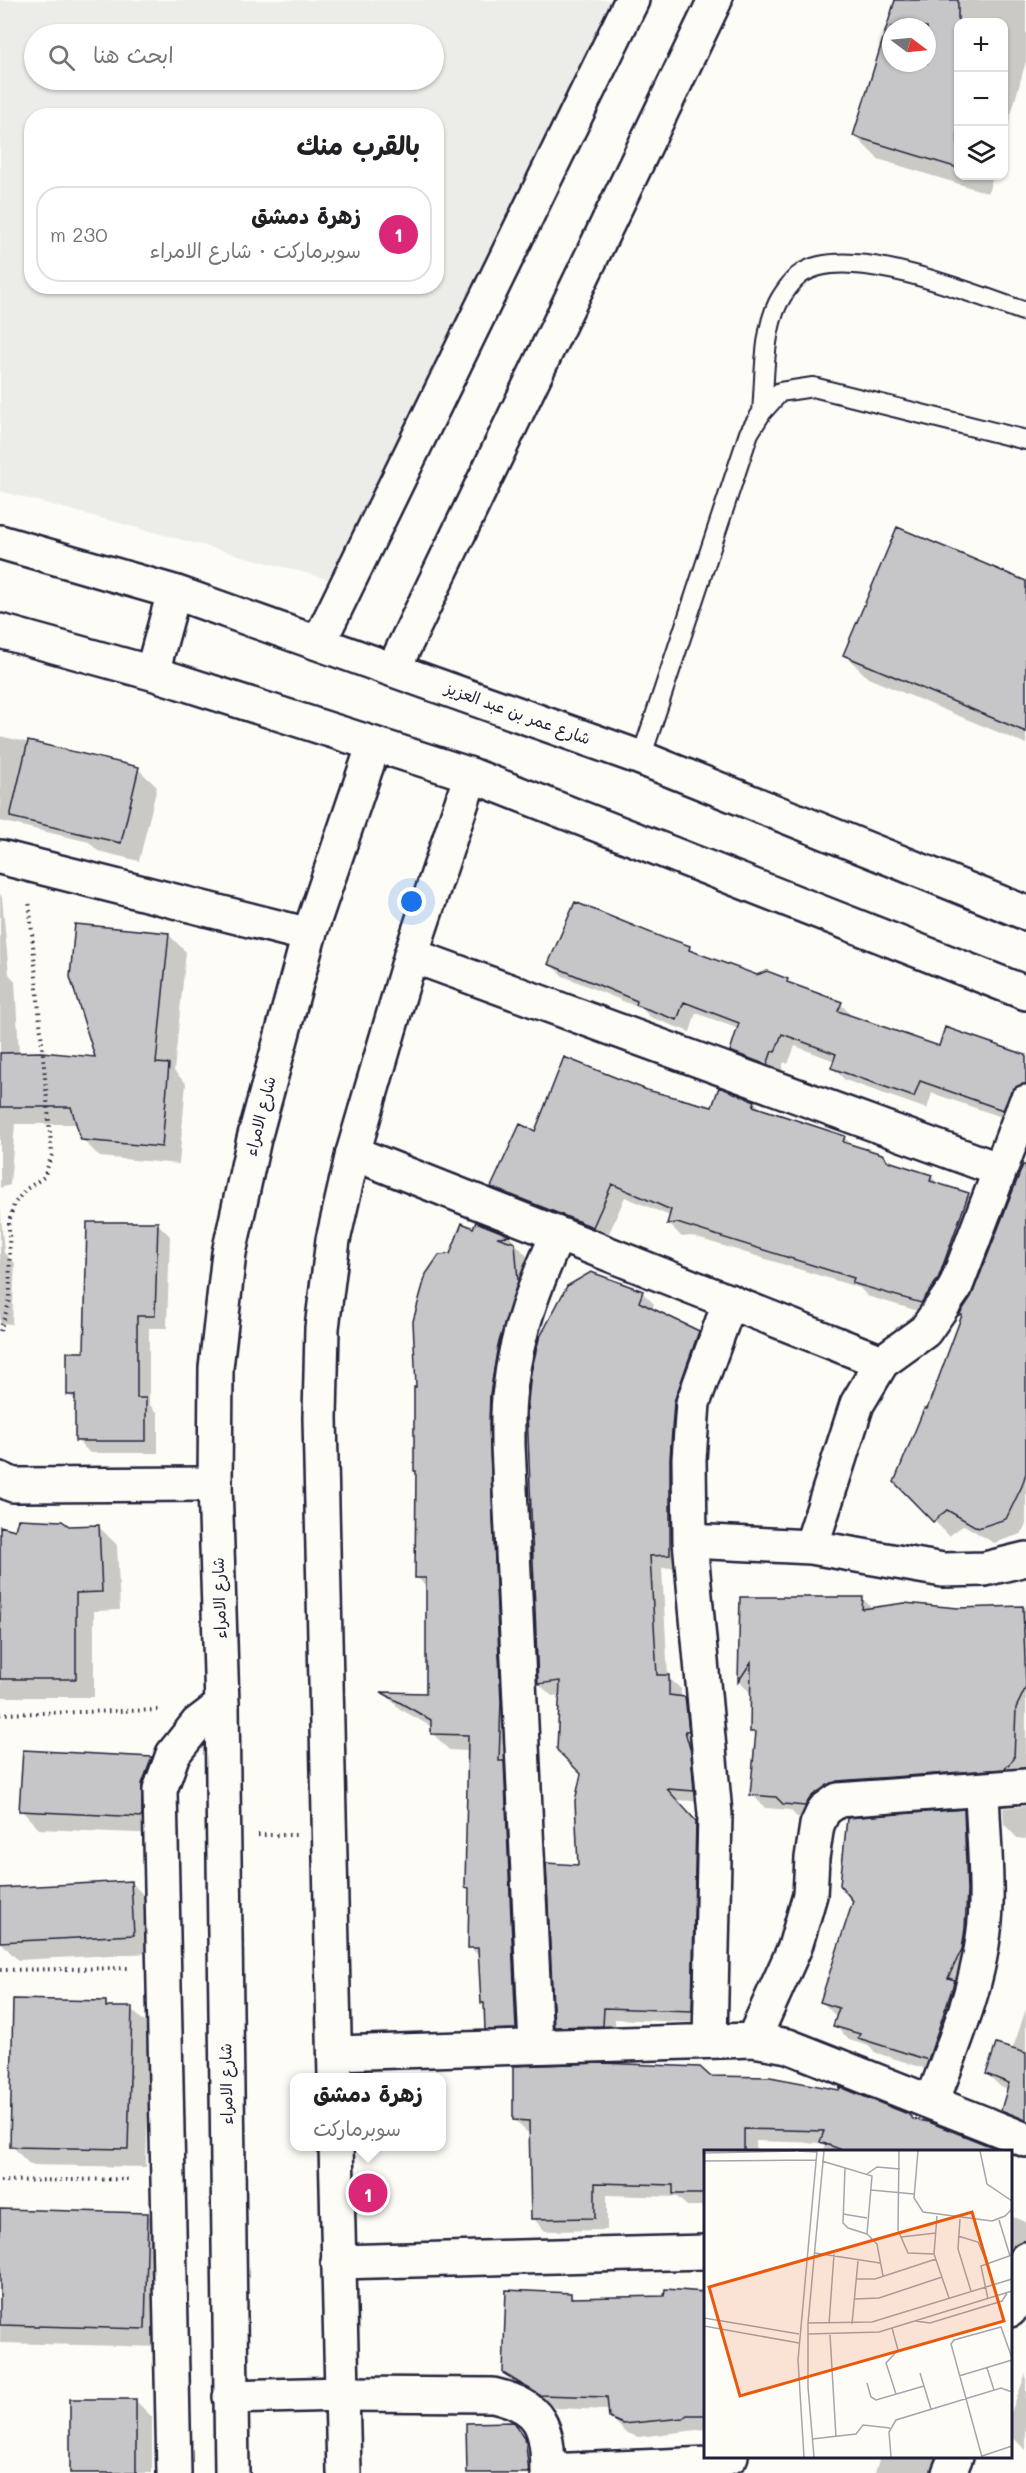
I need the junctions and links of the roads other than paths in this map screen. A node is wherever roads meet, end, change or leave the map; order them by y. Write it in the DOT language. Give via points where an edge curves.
graph roads {
  1 [pos="632,0"];
  2 [pos="716,0"];
  3 [pos="1026,312"];
  4 [pos="762,412"];
  5 [pos="1026,440"];
  6 [pos="0,542"];
  7 [pos="174,592"];
  8 [pos="0,631"];
  9 [pos="319,642"];
  10 [pos="394,668"];
  11 [pos="152,673"];
  12 [pos="374,744"];
  13 [pos="642,758"];
  14 [pos="471,775"];
  15 [pos="13,860"];
  16 [pos="1026,913"];
  17 [pos="309,935"];
  18 [pos="411,955"];
  19 [pos="1026,993"];
  20 [pos="1026,1102"];
  21 [pos="353,1153"];
  22 [pos="1000,1170"];
  23 [pos="558,1234"];
  24 [pos="730,1301"];
  25 [pos="882,1362"];
  26 [pos="0,1479"];
  27 [pos="215,1484"];
  28 [pos="690,1541"];
  29 [pos="811,1547"];
  30 [pos="1026,1559"];
  31 [pos="209,1715"];
  32 [pos="1026,1786"];
  33 [pos="982,1790"];
  34 [pos="753,2040"];
  35 [pos="710,2041"];
  36 [pos="536,2045"];
  37 [pos="335,2065"];
  38 [pos="932,2102"];
  39 [pos="1026,2140"];
  40 [pos="336,2151"];
  41 [pos="704,2252"];
  42 [pos="1026,2259"];
  43 [pos="338,2262"];
  44 [pos="1011,2307"];
  45 [pos="342,2394"];
  46 [pos="230,2397"];
  47 [pos="728,2458"];
  48 [pos="956,2458"];
  49 [pos="548,2472"];
  50 [pos="174,2473"];
  51 [pos="232,2473"];
  52 [pos="344,2473"];
  53 [pos="949,2473"];
  1 -- 9 [label="street"];
  2 -- 10 [label="street"];
  3 -- 4 [label="lane" via="910,273 863,264 817,267 800,274 778,303 768,340"];
  4 -- 5 [label="lane" via="780,392 813,387"];
  4 -- 13 [label="lane" via="749,433"];
  6 -- 7 [label="street, شارع عمر بن عبد العزيز"];
  7 -- 9 [label="street, شارع عمر بن عبد العزيز"];
  7 -- 11 [label="street"];
  8 -- 11 [label="street"];
  9 -- 10 [label="street, شارع عمر بن عبد العزيز"];
  10 -- 13 [label="street, شارع عمر بن عبد العزيز"];
  11 -- 12 [label="street"];
  12 -- 14 [label="street"];
  12 -- 17 [label="street, شارع الامراء"];
  13 -- 16 [label="street, شارع عمر بن عبد العزيز"];
  14 -- 18 [label="street"];
  14 -- 19 [label="street"];
  15 -- 17 [label="street"];
  17 -- 27 [label="street, شارع الامراء" via="254,1139 229,1253 216,1368"];
  18 -- 21 [label="street"];
  18 -- 22 [label="street"];
  20 -- 22 [label="street"];
  21 -- 23 [label="street"];
  21 -- 37 [label="street" via="333,1240 322,1328 320,1418"];
  22 -- 25 [label="street" via="956,1288 925,1331"];
  23 -- 24 [label="street"];
  23 -- 36 [label="street" via="535,1284 518,1336 509,1390 508,1445"];
  24 -- 25 [label="street"];
  24 -- 28 [label="street" via="693,1403"];
  25 -- 29 [label="street" via="857,1404"];
  26 -- 27 [label="street" via="13,1485"];
  27 -- 31 [label="street, شارع الامراء"];
  28 -- 29 [label="street"];
  28 -- 35 [label="street" via="714,1814"];
  29 -- 30 [label="street" via="943,1570 985,1569"];
  31 -- 46 [label="street, شارع الامراء" via="224,1836"];
  31 -- 50 [label="street" via="173,1754 160,1790"];
  32 -- 33 [label="street"];
  33 -- 34 [label="street" via="838,1800 824,1810 815,1836 810,1895 795,1947"];
  33 -- 38 [label="street" via="986,1905 983,1939 969,2005"];
  34 -- 35 [label="street"];
  34 -- 38 [label="street" via="788,2046"];
  35 -- 36 [label="street"];
  36 -- 37 [label="street"];
  38 -- 39 [label="street"];
  40 -- 43 [label="street"];
  41 -- 43 [label="street"];
  42 -- 44 [label="street"];
  43 -- 45 [label="street"];
  45 -- 46 [label="street"];
  45 -- 49 [label="street" via="493,2395 514,2400 532,2411 544,2429"];
  45 -- 52 [label="street"];
  46 -- 51 [label="street, شارع الامراء"];
  47 -- 49 [label="street" via="709,2464"];
  48 -- 53 [label="street"];
}
